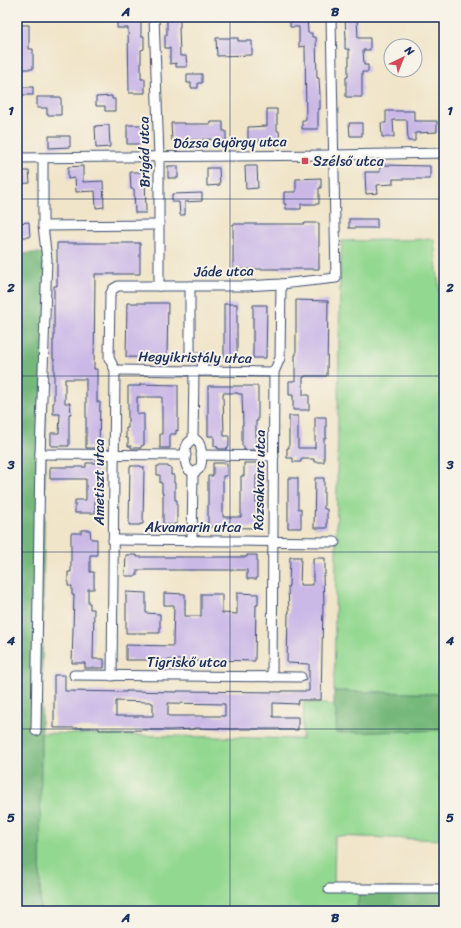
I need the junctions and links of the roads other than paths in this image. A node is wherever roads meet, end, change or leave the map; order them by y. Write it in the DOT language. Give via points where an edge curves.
graph roads {
  1 [pos="154,17"];
  2 [pos="331,17"];
  3 [pos="444,153"];
  4 [pos="334,155"];
  5 [pos="159,157"];
  6 [pos="17,158"];
  7 [pos="43,158"];
  8 [pos="159,225"];
  9 [pos="43,226"];
  10 [pos="281,284"];
  11 [pos="159,286"];
  12 [pos="190,286"];
  13 [pos="113,289"];
  14 [pos="115,370"];
  15 [pos="198,371"];
  16 [pos="274,372"];
  17 [pos="194,438"];
  18 [pos="40,454"];
  19 [pos="113,454"];
  20 [pos="186,455"];
  21 [pos="201,455"];
  22 [pos="274,456"];
  23 [pos="193,473"];
  24 [pos="113,540"];
  25 [pos="192,541"];
  26 [pos="273,541"];
  27 [pos="335,542"];
  28 [pos="74,675"];
  29 [pos="112,676"];
  30 [pos="272,677"];
  31 [pos="301,677"];
  32 [pos="36,731"];
  33 [pos="329,889"];
  34 [pos="444,889"];
  1 -- 5 [label="street, Brigád utca"];
  2 -- 4 [label="street"];
  3 -- 4 [label="street, Dózsa György utca"];
  4 -- 5 [label="street, Dózsa György utca"];
  4 -- 10 [label="street, Jáde utca" via="336,278"];
  5 -- 7 [label="street, Dózsa György utca"];
  5 -- 8 [label="street, Brigád utca"];
  6 -- 7 [label="street, Dózsa György utca"];
  7 -- 9 [label="street"];
  8 -- 9 [label="street"];
  8 -- 11 [label="street, Brigád utca"];
  9 -- 18 [label="street" via="47,259"];
  10 -- 12 [label="street, Jáde utca"];
  10 -- 16 [label="street, Rózsakvarc utca" via="280,358"];
  11 -- 12 [label="street, Jáde utca"];
  11 -- 13 [label="street, Jáde utca" via="118,286"];
  12 -- 15 [label="street" via="190,357 203,357"];
  13 -- 14 [label="street, Ametiszt utca" via="110,295 109,358"];
  14 -- 15 [label="street, Hegyikristály utca"];
  14 -- 19 [label="street, Ametiszt utca"];
  15 -- 16 [label="street, Hegyikristály utca"];
  15 -- 17 [label="street"];
  16 -- 22 [label="street, Rózsakvarc utca"];
  17 -- 20 [label="street" via="186,448"];
  17 -- 21 [label="street" via="199,442"];
  18 -- 19 [label="street"];
  18 -- 32 [label="street"];
  19 -- 20 [label="street"];
  19 -- 24 [label="street, Ametiszt utca"];
  20 -- 23 [label="street" via="188,470"];
  21 -- 22 [label="street"];
  21 -- 23 [label="street" via="201,466"];
  22 -- 26 [label="street, Rózsakvarc utca"];
  23 -- 25 [label="street"];
  24 -- 25 [label="street, Akvamarin utca"];
  24 -- 29 [label="street, Ametiszt utca"];
  25 -- 26 [label="street, Akvamarin utca"];
  26 -- 27 [label="street, Akvamarin utca"];
  26 -- 30 [label="street, Rózsakvarc utca"];
  28 -- 29 [label="street, Tigriskő utca"];
  29 -- 30 [label="street, Tigriskő utca"];
  30 -- 31 [label="street, Tigriskő utca"];
  33 -- 34 [label="street"];
}
